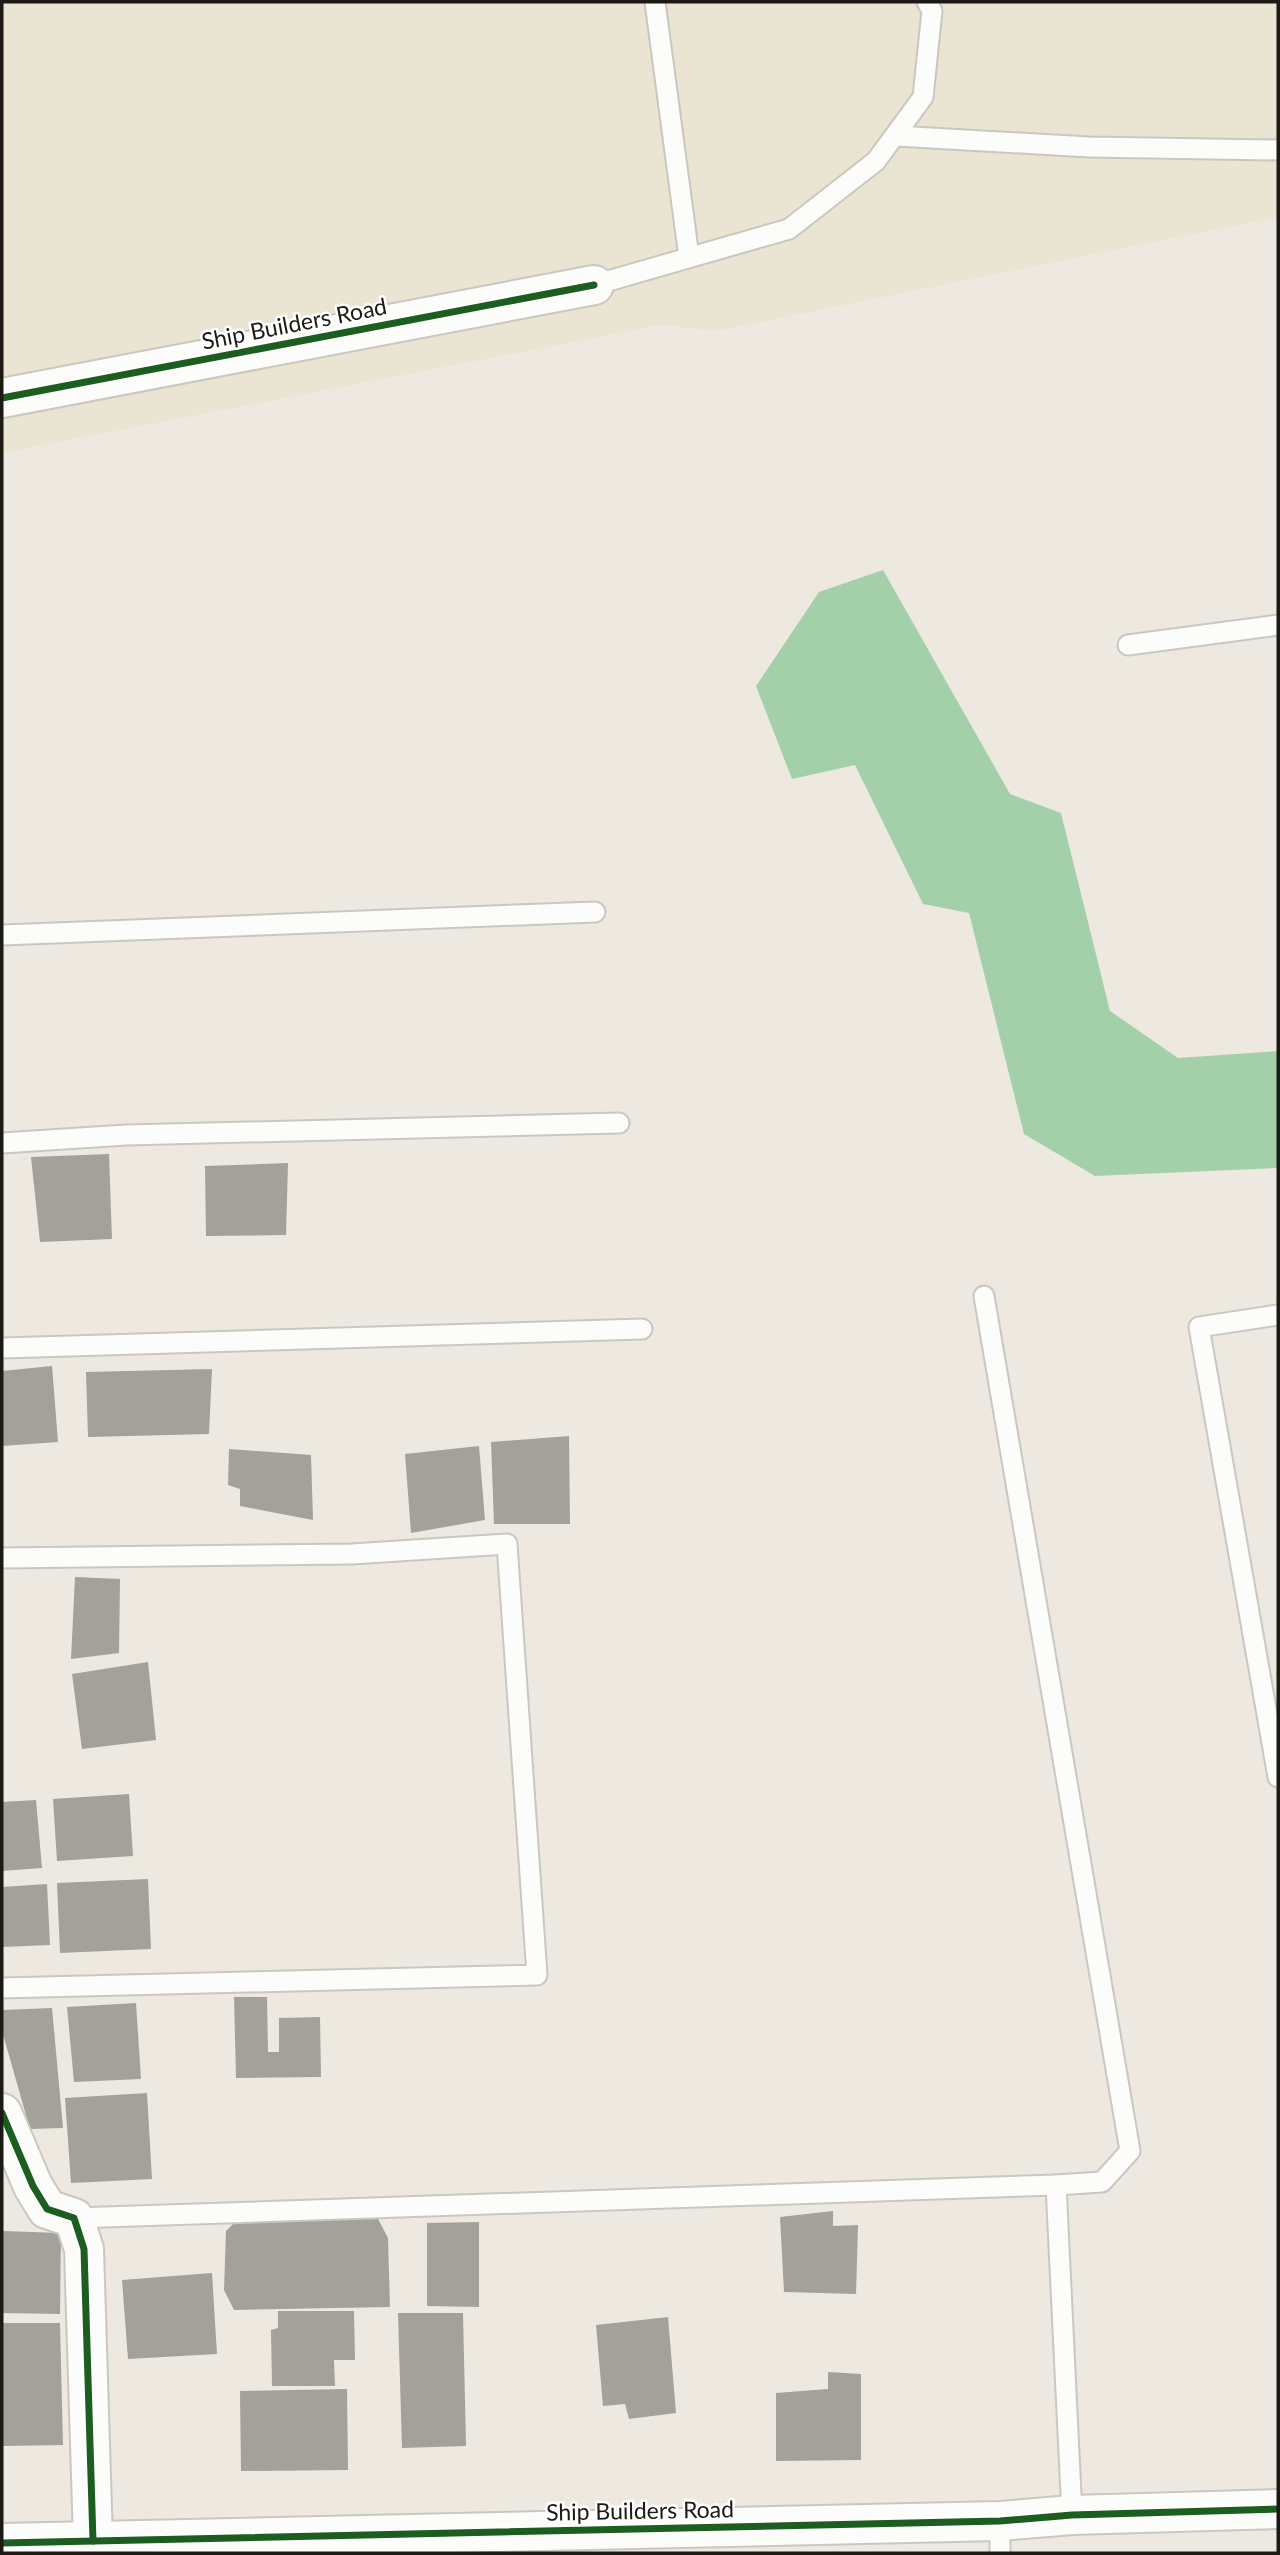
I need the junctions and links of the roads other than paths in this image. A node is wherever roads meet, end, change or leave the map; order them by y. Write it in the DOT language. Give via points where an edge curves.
graph roads {
  1 [pos="656,2"];
  2 [pos="927,2"];
  3 [pos="896,136"];
  4 [pos="1278,150"];
  5 [pos="689,257"];
  6 [pos="594,285"];
  7 [pos="2,398"];
  8 [pos="1278,625"];
  9 [pos="1128,645"];
  10 [pos="595,912"];
  11 [pos="2,935"];
  12 [pos="619,1123"];
  13 [pos="2,1143"];
  14 [pos="984,1296"];
  15 [pos="1278,1315"];
  16 [pos="642,1329"];
  17 [pos="2,1348"];
  18 [pos="2,1558"];
  19 [pos="1278,1777"];
  20 [pos="2,1988"];
  21 [pos="2,2113"];
  22 [pos="1056,2185"];
  23 [pos="74,2218"];
  24 [pos="1278,2509"];
  25 [pos="1072,2515"];
  26 [pos="1000,2537"];
  27 [pos="93,2541"];
  28 [pos="2,2543"];
  1 -- 5 [label="lane"];
  2 -- 3 [label="lane" via="932,11 923,97"];
  3 -- 4 [label="lane"];
  3 -- 5 [label="lane" via="876,161 789,229"];
  5 -- 6 [label="lane"];
  6 -- 7 [label="street, Ship Builders Road"];
  8 -- 9 [label="lane"];
  10 -- 11 [label="lane"];
  12 -- 13 [label="lane" via="126,1135"];
  14 -- 22 [label="lane" via="1130,2151 1102,2182"];
  15 -- 19 [label="lane" via="1199,1327"];
  16 -- 17 [label="lane"];
  18 -- 20 [label="lane" via="352,1554 507,1544 537,1975"];
  21 -- 23 [label="street" via="47,2209"];
  22 -- 23 [label="lane"];
  22 -- 25 [label="lane"];
  23 -- 27 [label="street" via="84,2249"];
  24 -- 25 [label="street, Ship Builders Road"];
  25 -- 26 [label="street, Ship Builders Road"];
  26 -- 27 [label="street, Ship Builders Road"];
  27 -- 28 [label="street, Ship Builders Road"];
}
